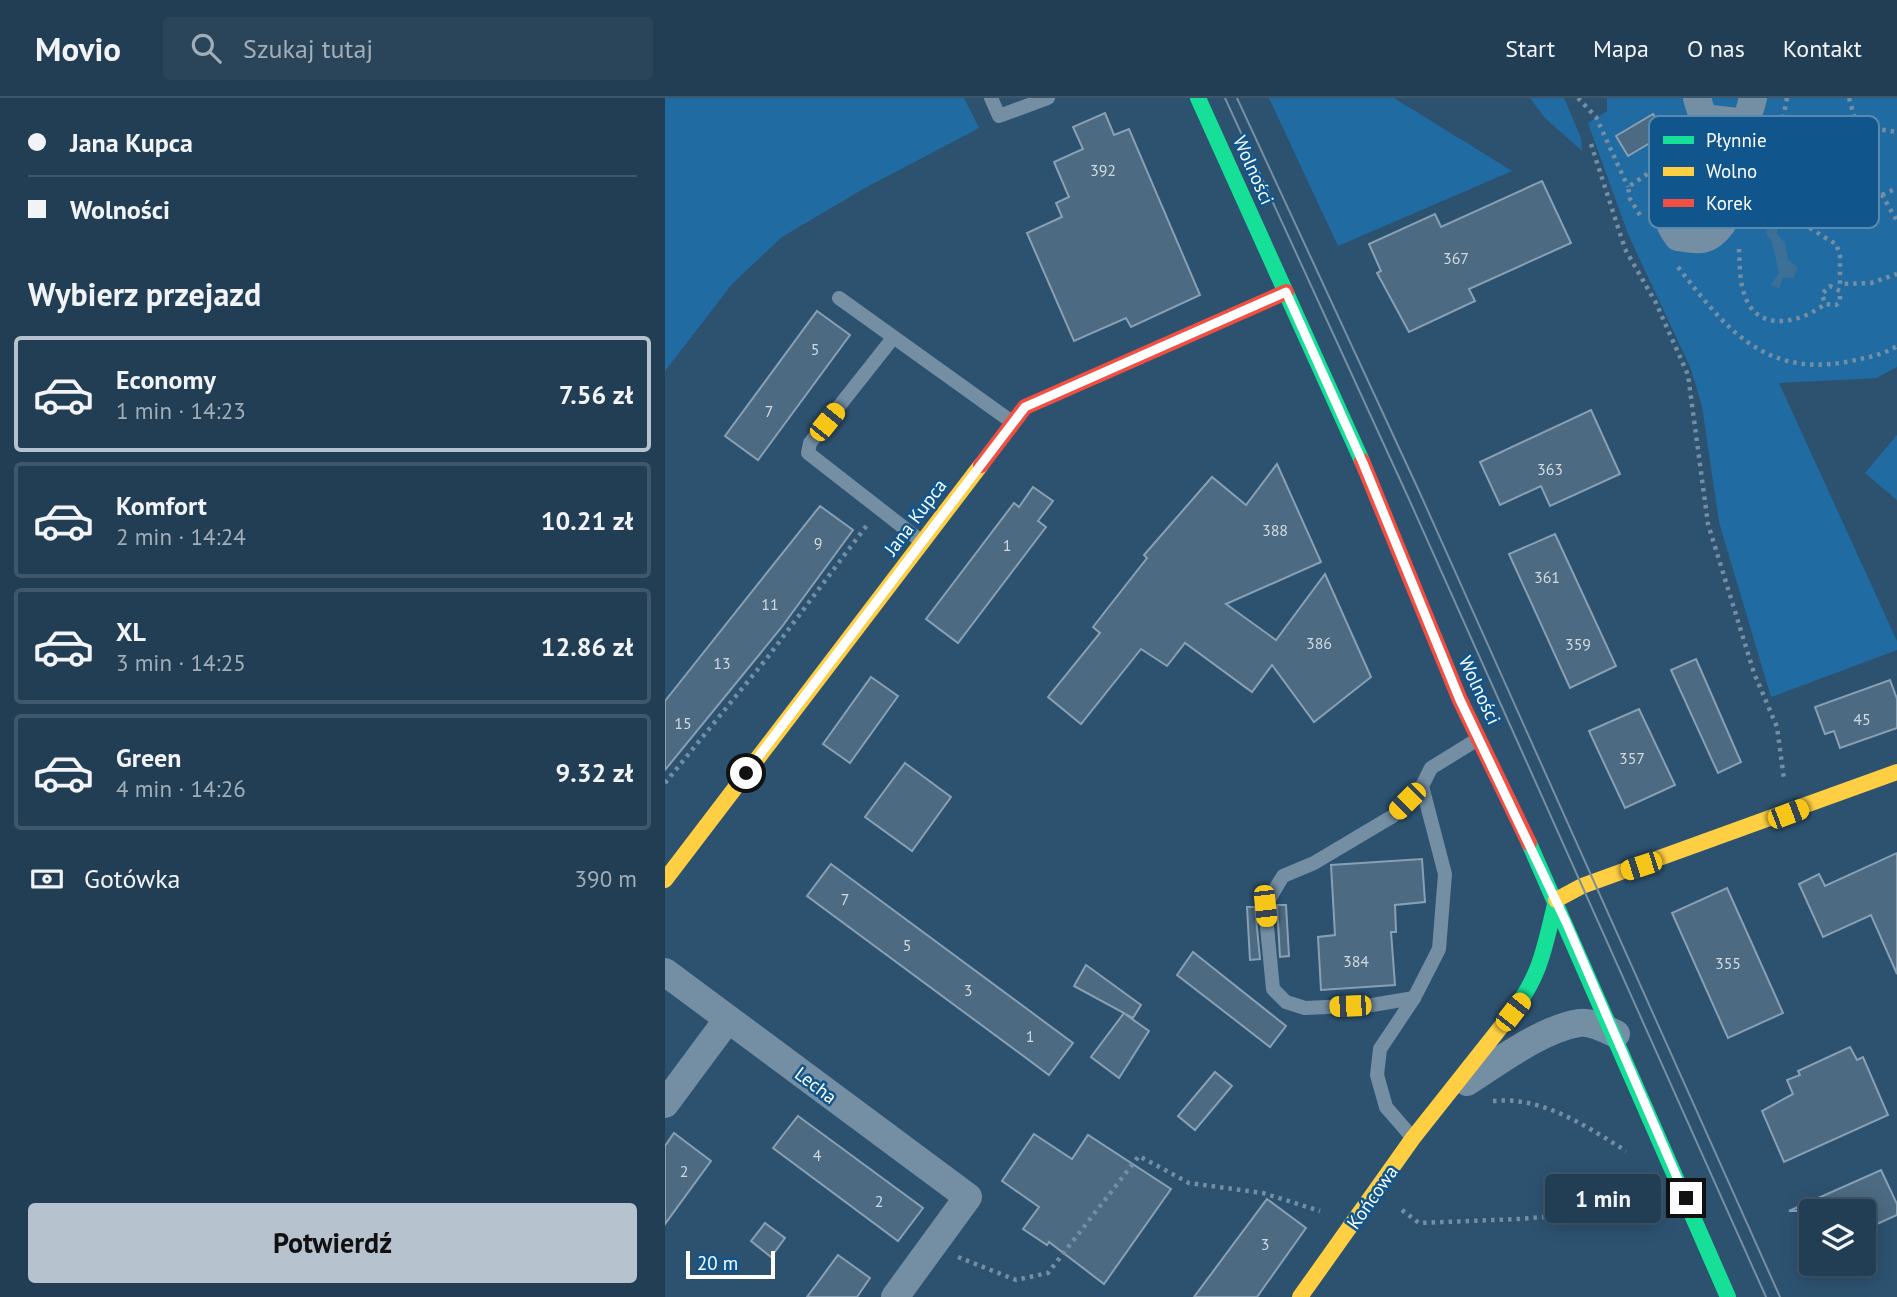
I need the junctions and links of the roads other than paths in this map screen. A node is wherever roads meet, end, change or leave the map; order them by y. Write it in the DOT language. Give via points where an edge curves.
graph roads {
  1 [pos="992,98"];
  2 [pos="1048,98"];
  3 [pos="1198,98"];
  4 [pos="1697,98"];
  5 [pos="1753,98"];
  6 [pos="1702,116"];
  7 [pos="1748,116"];
  8 [pos="1286,292"];
  9 [pos="839,298"];
  10 [pos="893,338"];
  11 [pos="1013,423"];
  12 [pos="923,541"];
  13 [pos="1479,738"];
  14 [pos="1897,772"];
  15 [pos="1422,786"];
  16 [pos="665,880"];
  17 [pos="1556,900"];
  18 [pos="665,972"];
  19 [pos="1414,998"];
  20 [pos="728,1019"];
  21 [pos="1616,1034"];
  22 [pos="1444,1097"];
  23 [pos="665,1104"];
  24 [pos="1413,1138"];
  25 [pos="895,1297"];
  26 [pos="1300,1297"];
  27 [pos="1728,1297"];
  1 -- 2 [label="lane" via="999,116"];
  3 -- 8 [label="street, Wolności"];
  4 -- 6 [label="street"];
  5 -- 7 [label="street"];
  8 -- 11 [label="street, Jana Kupca" via="1025,407"];
  8 -- 13 [label="street, Wolności"];
  9 -- 10 [label="lane"];
  10 -- 11 [label="lane"];
  10 -- 12 [label="lane" via="810,443 808,453"];
  11 -- 12 [label="street, Jana Kupca"];
  12 -- 16 [label="street, Jana Kupca"];
  13 -- 15 [label="lane" via="1431,768"];
  13 -- 17 [label="street, Wolności"];
  14 -- 17 [label="street" via="1582,886"];
  15 -- 19 [label="lane" via="1445,874 1444,912 1439,949"];
  15 -- 19 [label="lane" via="1393,816 1283,877 1265,906 1273,989 1286,1002 1305,1008"];
  17 -- 21 [label="street, Wolności"];
  17 -- 22 [label="street, Końcowa" via="1529,991"];
  18 -- 20 [label="street, Lecha"];
  19 -- 24 [label="lane" via="1380,1049 1377,1075 1386,1107"];
  20 -- 23 [label="street"];
  20 -- 25 [label="street, Lecha" via="968,1197"];
  21 -- 22 [label="street, Końcowa" via="1581,1022 1553,1032"];
  21 -- 27 [label="street, Wolności"];
  22 -- 24 [label="street, Końcowa"];
  24 -- 26 [label="street, Końcowa"];
}
